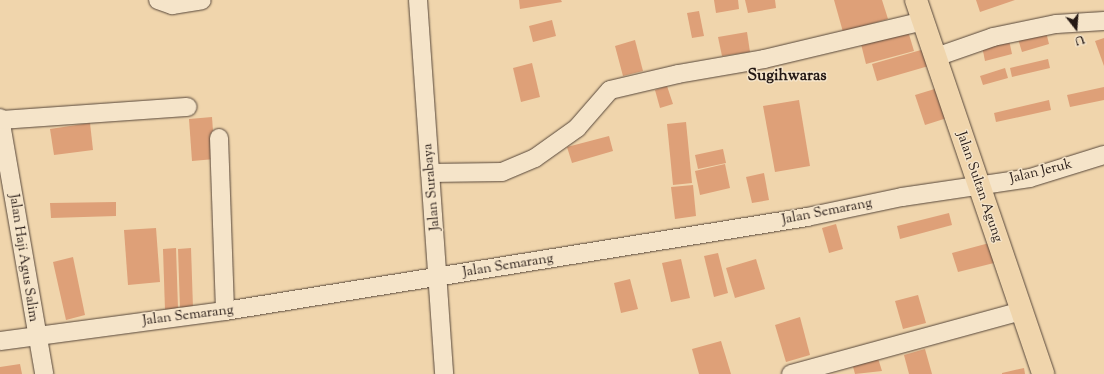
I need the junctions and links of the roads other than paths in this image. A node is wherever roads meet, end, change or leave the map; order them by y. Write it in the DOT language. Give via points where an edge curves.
graph roads {
  1 [pos="158,0"];
  2 [pos="202,0"];
  3 [pos="418,0"];
  4 [pos="916,0"];
  5 [pos="923,21"];
  6 [pos="1104,21"];
  7 [pos="936,57"];
  8 [pos="188,107"];
  9 [pos="0,119"];
  10 [pos="219,138"];
  11 [pos="1104,155"];
  12 [pos="430,173"];
  13 [pos="978,185"];
  14 [pos="439,278"];
  15 [pos="226,311"];
  16 [pos="1022,311"];
  17 [pos="36,335"];
  18 [pos="0,341"];
  19 [pos="44,374"];
  20 [pos="444,374"];
  21 [pos="791,374"];
  22 [pos="1043,374"];
  1 -- 2 [label="street" via="172,5"];
  3 -- 12 [label="street, Jalan Surabaya"];
  4 -- 5 [label="main road, Jalan Sultan Agung"];
  5 -- 7 [label="main road, Jalan Sultan Agung"];
  5 -- 12 [label="street" via="764,59 678,74 610,90 577,128 535,158 502,172"];
  6 -- 7 [label="street" via="1056,24 993,37"];
  7 -- 13 [label="main road, Jalan Sultan Agung"];
  8 -- 9 [label="street"];
  9 -- 17 [label="street, Jalan Haji Agus Salim"];
  10 -- 15 [label="street"];
  11 -- 13 [label="street, Jalan Jeruk" via="1030,178"];
  12 -- 14 [label="street, Jalan Surabaya"];
  13 -- 14 [label="street, Jalan Semarang" via="902,197 808,217"];
  13 -- 16 [label="main road, Jalan Sultan Agung"];
  14 -- 15 [label="street, Jalan Semarang"];
  14 -- 20 [label="street, Jalan Surabaya"];
  15 -- 17 [label="street, Jalan Semarang"];
  16 -- 21 [label="street"];
  16 -- 22 [label="main road, Jalan Sultan Agung"];
  17 -- 18 [label="street, Jalan Semarang"];
  17 -- 19 [label="street, Jalan Haji Agus Salim"];
}
